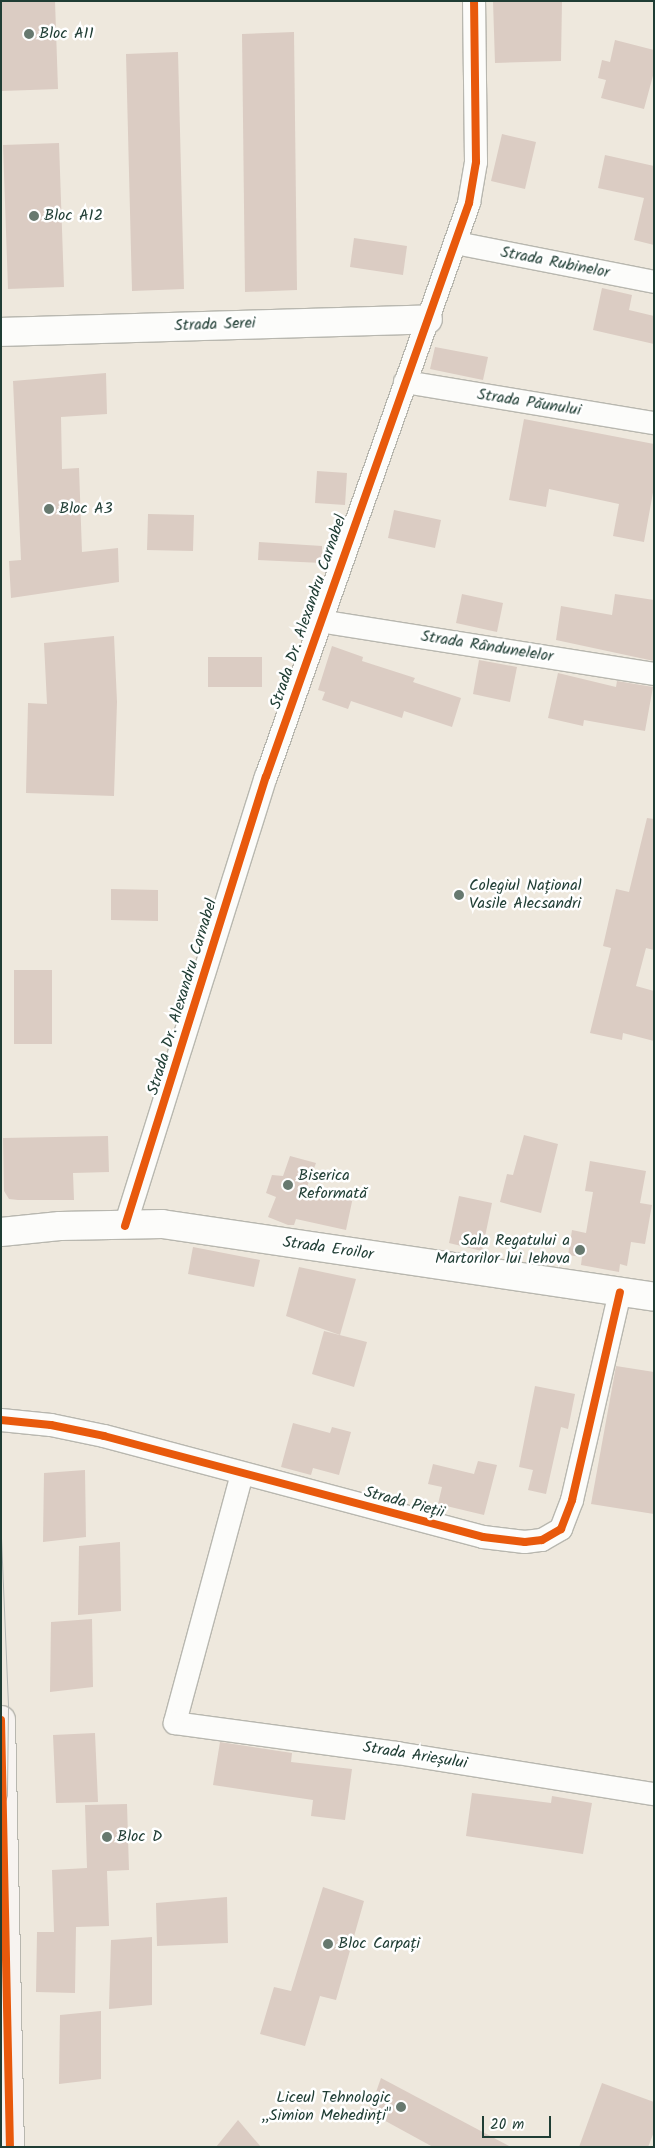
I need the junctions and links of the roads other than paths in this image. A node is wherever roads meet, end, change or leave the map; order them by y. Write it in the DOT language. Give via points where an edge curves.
graph roads {
  1 [pos="474,1"];
  2 [pos="456,243"];
  3 [pos="654,282"];
  4 [pos="428,319"];
  5 [pos="1,332"];
  6 [pos="405,382"];
  7 [pos="654,423"];
  8 [pos="320,621"];
  9 [pos="654,674"];
  10 [pos="125,1226"];
  11 [pos="1,1232"];
  12 [pos="620,1292"];
  13 [pos="654,1297"];
  14 [pos="1,1420"];
  15 [pos="242,1474"];
  16 [pos="1,1720"];
  17 [pos="654,1794"];
  18 [pos="7,2142"];
  1 -- 2 [label="street, Strada Dr. Alexandru Carnabel" via="476,162 469,203"];
  2 -- 3 [label="street, Strada Rubinelor"];
  2 -- 4 [label="street, Strada Dr. Alexandru Carnabel"];
  4 -- 5 [label="street, Strada Serei"];
  4 -- 6 [label="street, Strada Dr. Alexandru Carnabel"];
  6 -- 7 [label="street, Strada Păunului"];
  6 -- 8 [label="street, Strada Dr. Alexandru Carnabel"];
  8 -- 9 [label="street, Strada Rândunelelor"];
  8 -- 10 [label="street, Strada Dr. Alexandru Carnabel" via="266,777"];
  10 -- 11 [label="street, Strada Eroilor" via="60,1226"];
  10 -- 12 [label="street, Strada Eroilor" via="162,1224"];
  12 -- 13 [label="street, Strada Eroilor"];
  12 -- 15 [label="street, Strada Pieții" via="572,1500 561,1529 552,1536 525,1542 493,1538"];
  14 -- 15 [label="street, Strada Pieții" via="50,1425 104,1436"];
  15 -- 17 [label="street, Strada Arieșului" via="175,1723 397,1753"];
  16 -- 18 [label="main road"];
}
